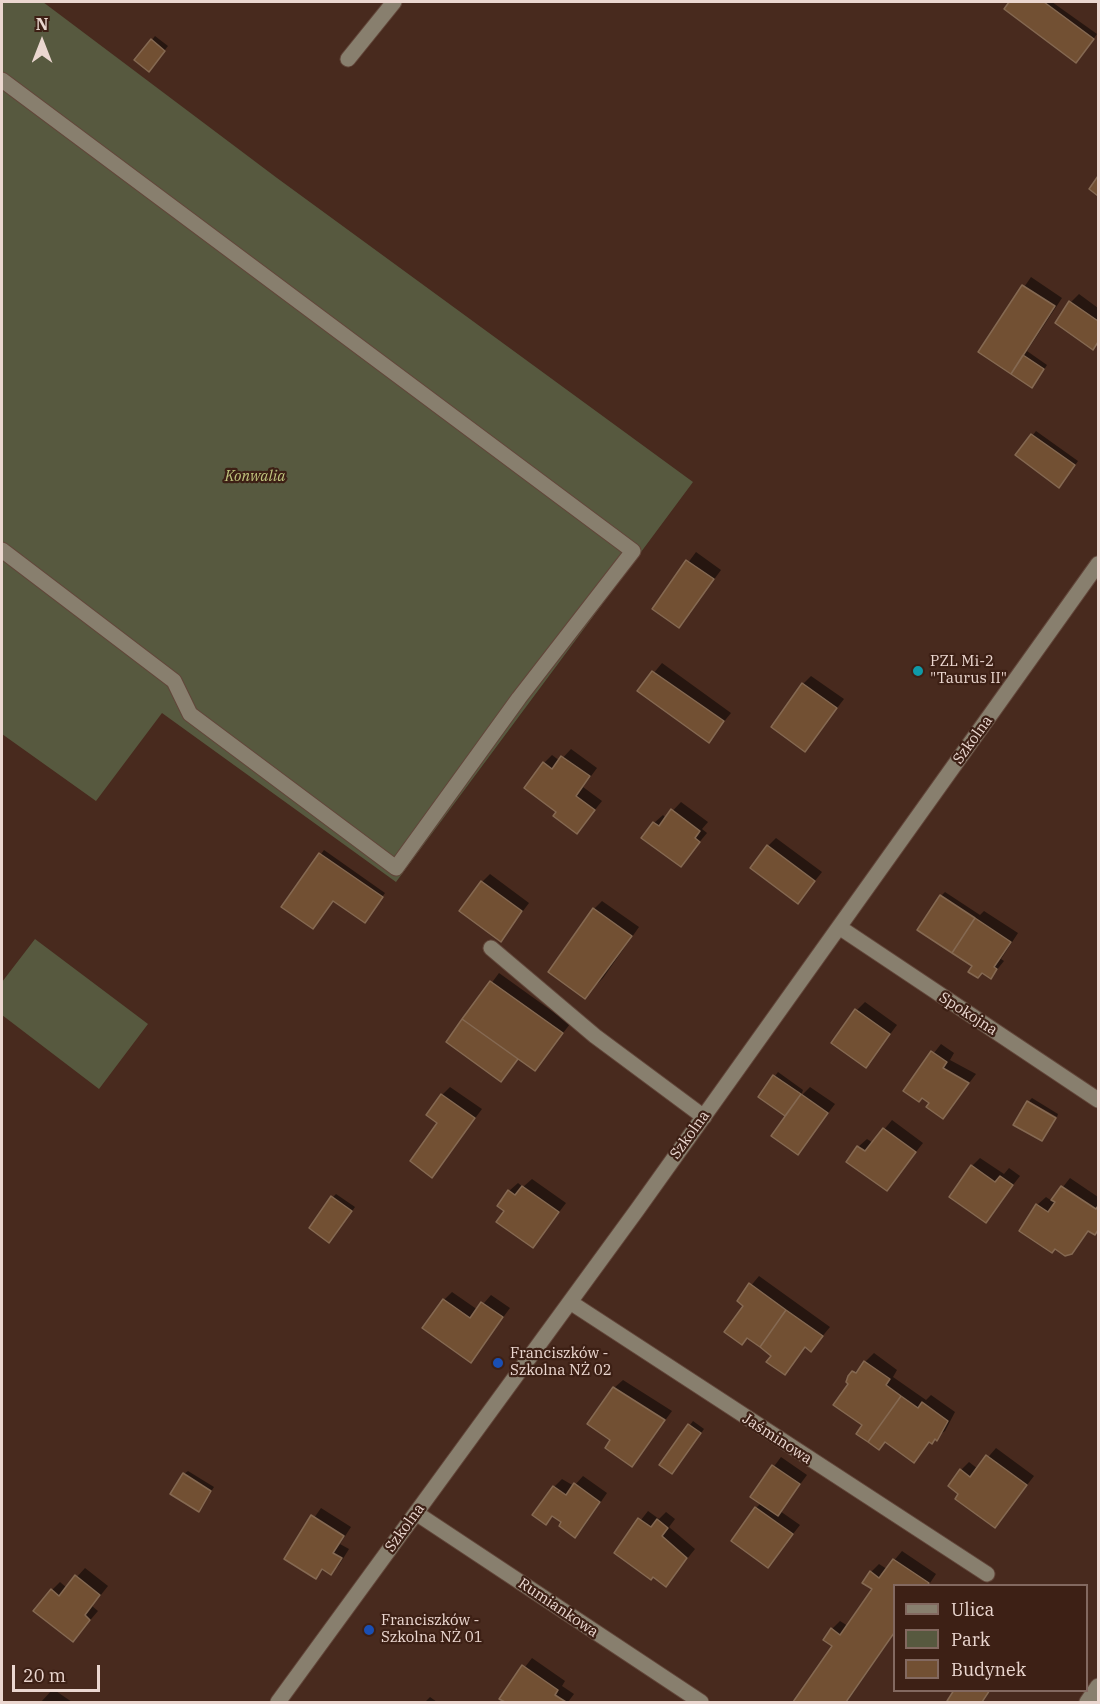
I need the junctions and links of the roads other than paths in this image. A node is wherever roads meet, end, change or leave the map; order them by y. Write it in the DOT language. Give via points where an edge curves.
graph roads {
  1 [pos="394,2"];
  2 [pos="348,59"];
  3 [pos="2,80"];
  4 [pos="2,550"];
  5 [pos="1098,564"];
  6 [pos="839,927"];
  7 [pos="491,948"];
  8 [pos="1098,1100"];
  9 [pos="704,1117"];
  10 [pos="570,1302"];
  11 [pos="416,1513"];
  12 [pos="987,1574"];
  13 [pos="1098,1686"];
  14 [pos="278,1702"];
  15 [pos="701,1702"];
  16 [pos="1087,1702"];
  1 -- 2 [label="street"];
  3 -- 4 [label="street" via="633,551 519,698 396,868 190,714 174,681"];
  5 -- 6 [label="street, Szkolna"];
  6 -- 8 [label="street, Spokojna"];
  6 -- 9 [label="street, Szkolna"];
  7 -- 9 [label="street" via="595,1036"];
  9 -- 10 [label="street, Szkolna"];
  10 -- 11 [label="street, Szkolna"];
  10 -- 12 [label="street, Jaśminowa"];
  11 -- 14 [label="street, Szkolna"];
  11 -- 15 [label="street, Rumiankowa"];
  13 -- 16 [label="street"];
}
